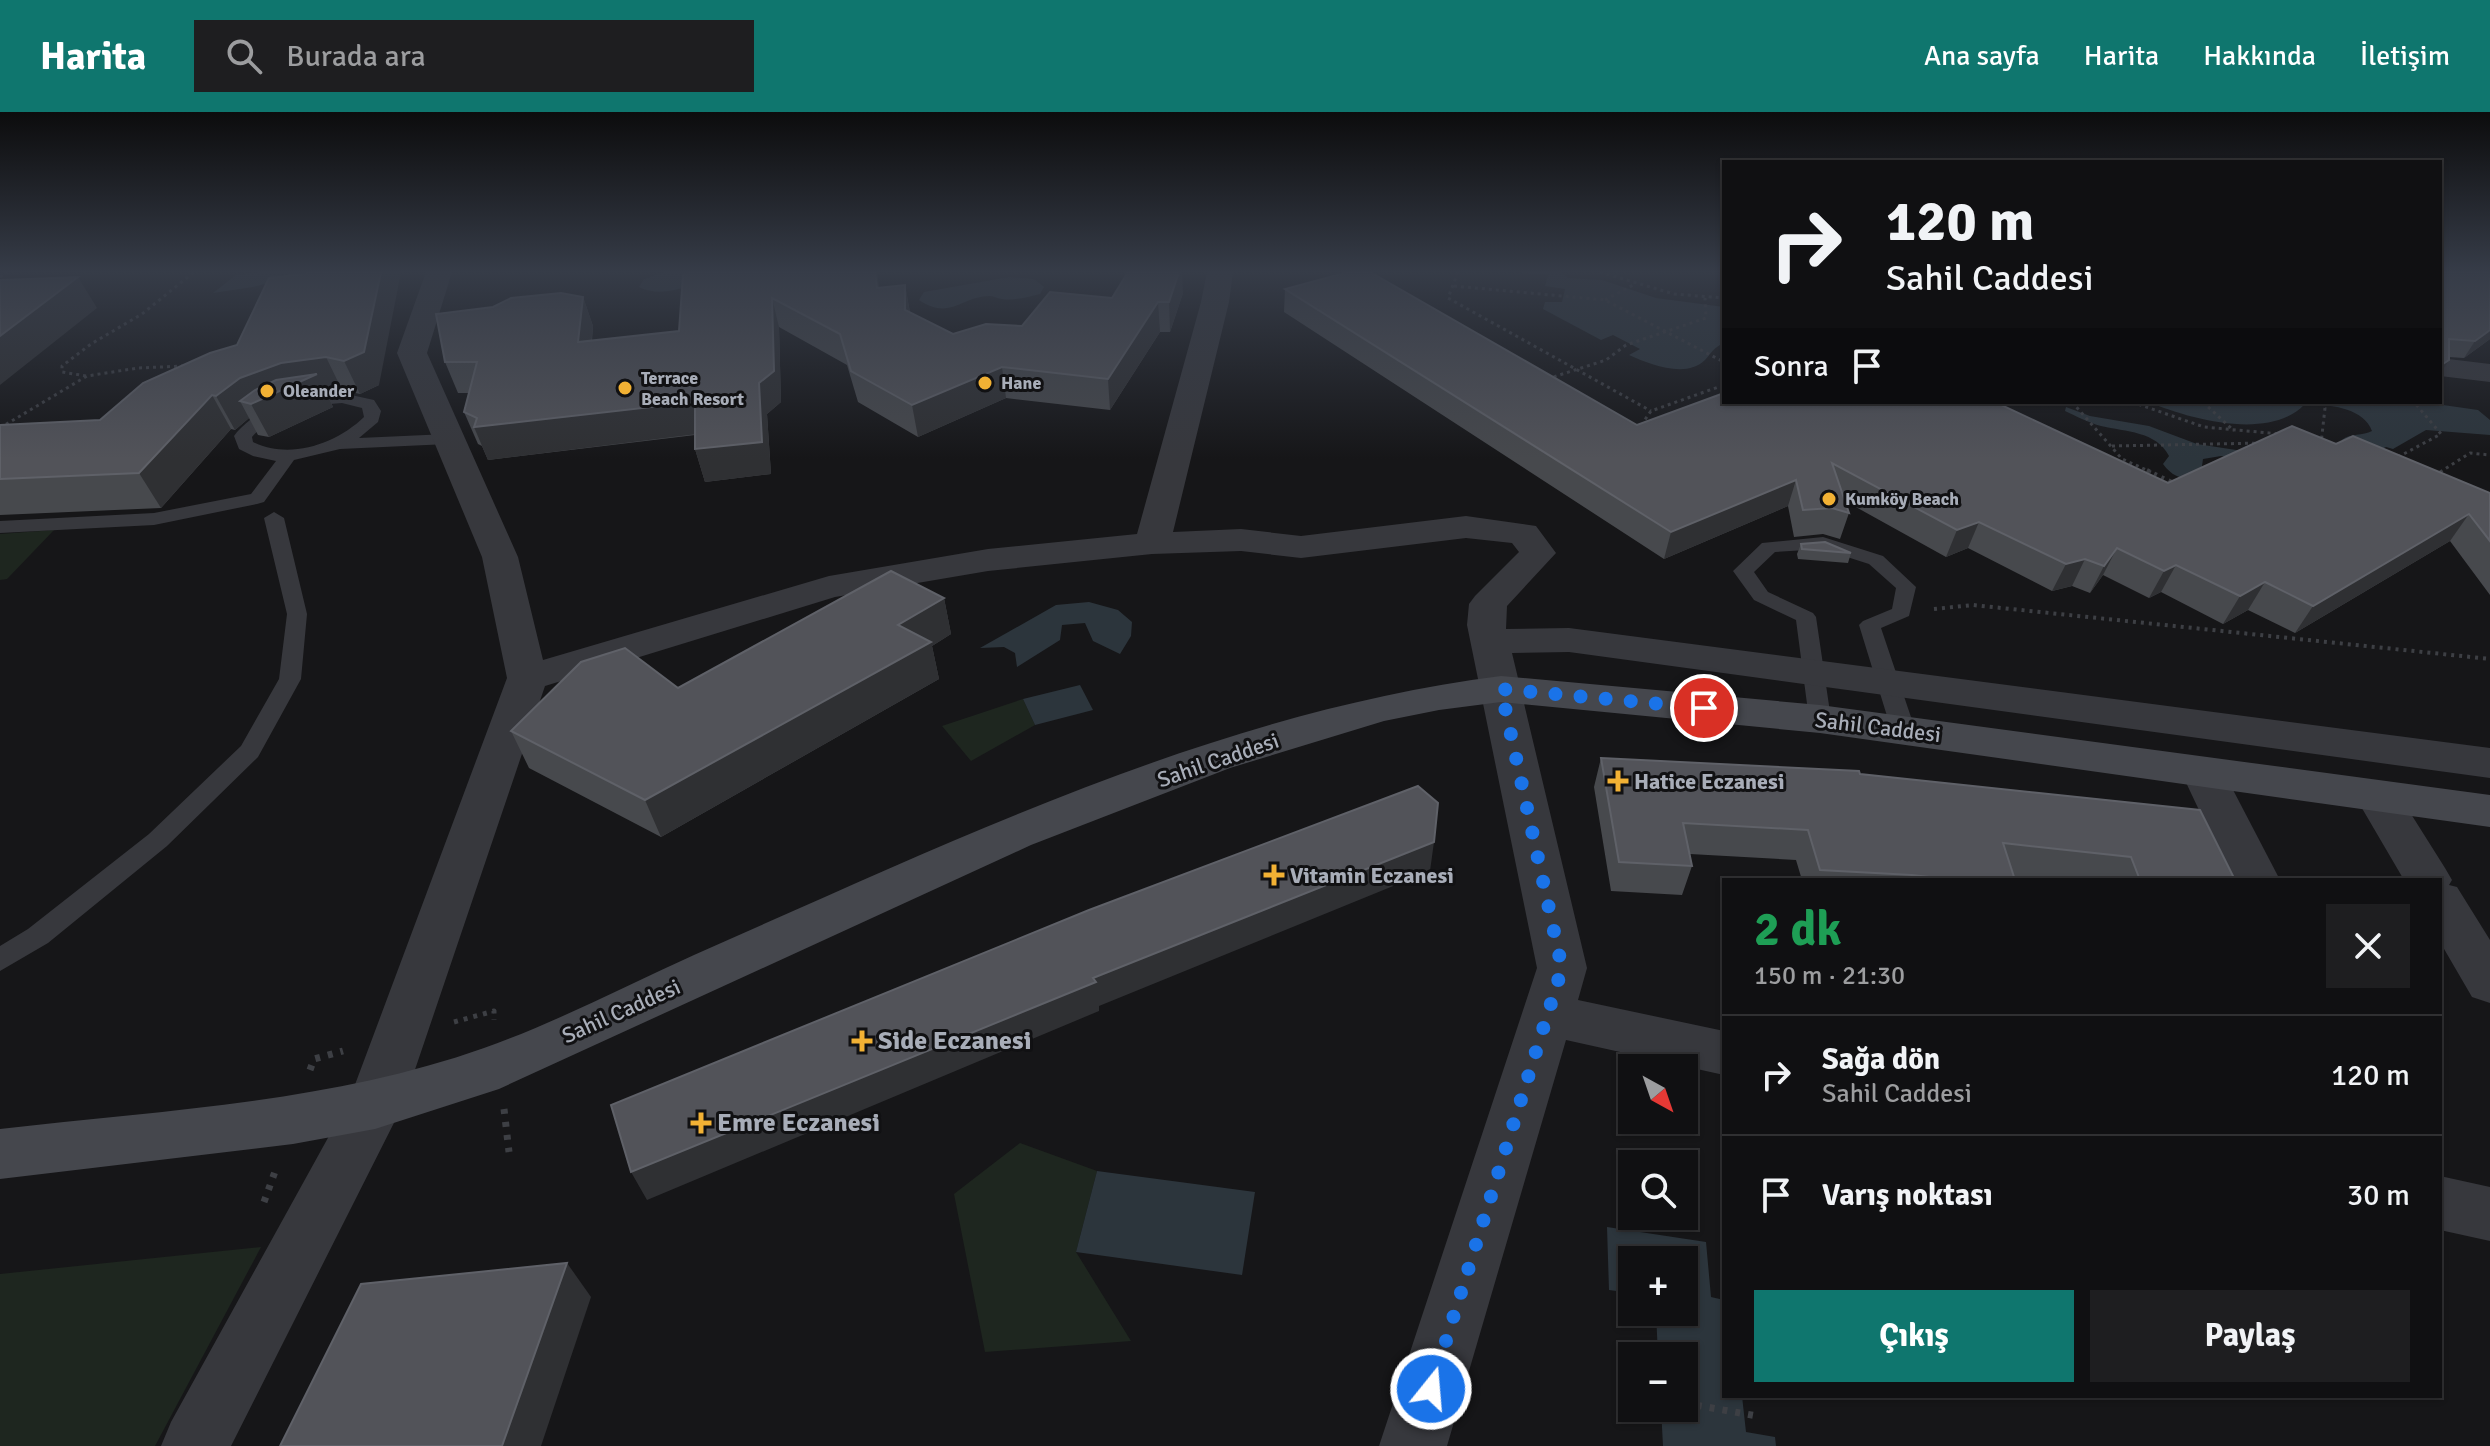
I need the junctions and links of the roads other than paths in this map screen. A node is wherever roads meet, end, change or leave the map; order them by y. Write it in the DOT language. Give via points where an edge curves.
graph roads {
  1 [pos="418,334"];
  2 [pos="1207,334"];
  3 [pos="2442,367"];
  4 [pos="2490,373"];
  5 [pos="448,439"];
  6 [pos="336,444"];
  7 [pos="290,454"];
  8 [pos="274,518"];
  9 [pos="0,527"];
  10 [pos="1152,543"];
  11 [pos="1496,665"];
  12 [pos="1814,673"];
  13 [pos="527,678"];
  14 [pos="1888,682"];
  15 [pos="1820,719"];
  16 [pos="1903,729"];
  17 [pos="2490,763"];
  18 [pos="2204,774"];
  19 [pos="2378,798"];
  20 [pos="2490,811"];
  21 [pos="2255,878"];
  22 [pos="2427,878"];
  23 [pos="2442,903"];
  24 [pos="0,960"];
  25 [pos="2490,983"];
  26 [pos="1547,1015"];
  27 [pos="1722,1053"];
  28 [pos="375,1105"];
  29 [pos="0,1154"];
  30 [pos="2442,1203"];
  31 [pos="2490,1214"];
  32 [pos="195,1446"];
  33 [pos="1413,1446"];
  1 -- 5 [label="street" via="412,353"];
  2 -- 10 [label="street"];
  3 -- 4 [label="street"];
  5 -- 6 [label="lane"];
  5 -- 13 [label="street" via="500,557"];
  6 -- 7 [label="lane"];
  6 -- 7 [label="lane" via="365,427 373,411 368,404 342,398 305,402 264,416 243,436 254,451"];
  7 -- 9 [label="lane" via="257,498 154,519"];
  8 -- 24 [label="lane" via="297,614 292,666 250,751 158,840"];
  10 -- 11 [label="street" via="1241,540 1301,547 1466,527 1523,534 1538,553 1488,604 1486,625"];
  10 -- 13 [label="street" via="988,560 829,587"];
  11 -- 12 [label="street" via="1569,640"];
  11 -- 15 [label="main road, Sahil Caddesi"];
  11 -- 26 [label="street" via="1562,968"];
  11 -- 28 [label="main road, Sahil Caddesi" via="1378,709 1215,758 1015,833 499,1066"];
  12 -- 14 [label="street"];
  12 -- 14 [label="lane" via="1806,617 1761,596 1743,571 1769,547 1823,543 1876,560 1906,587 1902,612 1870,625"];
  12 -- 15 [label="lane"];
  13 -- 28 [label="street"];
  14 -- 16 [label="lane"];
  14 -- 17 [label="street"];
  15 -- 16 [label="main road, Sahil Caddesi"];
  16 -- 18 [label="main road, Sahil Caddesi"];
  18 -- 19 [label="main road, Sahil Caddesi"];
  18 -- 21 [label="street"];
  19 -- 20 [label="main road, Sahil Caddesi"];
  19 -- 22 [label="street"];
  23 -- 25 [label="street"];
  26 -- 27 [label="street"];
  26 -- 33 [label="street"];
  28 -- 29 [label="main road, Sahil Caddesi" via="293,1120"];
  28 -- 32 [label="street"];
  30 -- 31 [label="street"];
}
